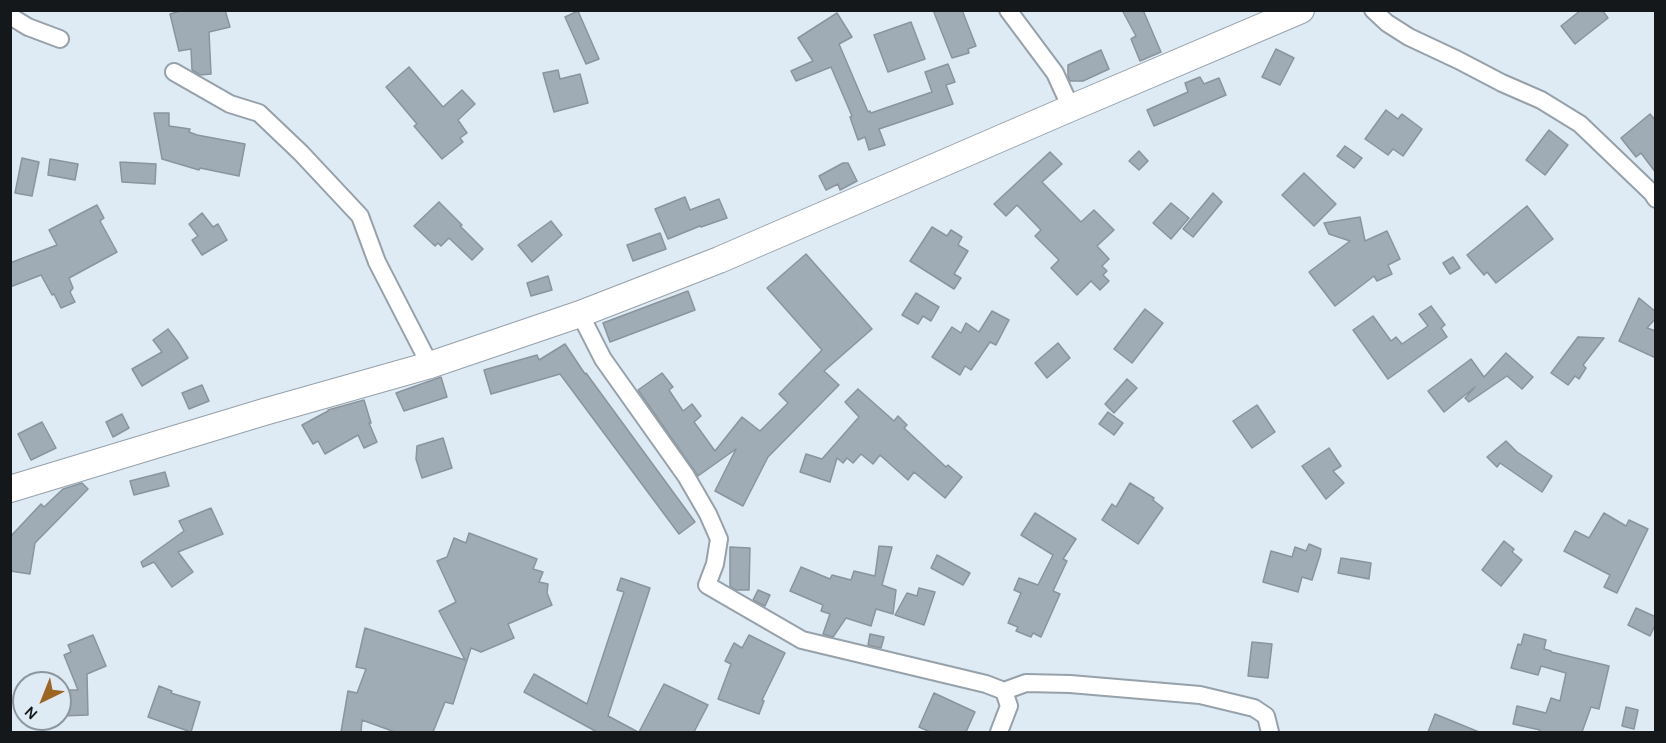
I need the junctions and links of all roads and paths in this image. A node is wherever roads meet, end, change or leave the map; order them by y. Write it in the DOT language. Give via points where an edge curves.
graph roads {
  1 [pos="1008,10"];
  2 [pos="1301,10"];
  3 [pos="1373,10"];
  4 [pos="10,16"];
  5 [pos="60,39"];
  6 [pos="174,72"];
  7 [pos="1071,108"];
  8 [pos="1656,199"];
  9 [pos="580,314"];
  10 [pos="430,365"];
  11 [pos="10,489"];
  12 [pos="1004,691"];
  13 [pos="999,732"];
  14 [pos="1270,732"];
  1 -- 7 [label="street" via="1055,73"];
  2 -- 7 [label="main road"];
  3 -- 8 [label="street" via="1409,37 1541,100 1580,124"];
  4 -- 5 [label="street"];
  6 -- 10 [label="street" via="230,104 259,113 360,216 377,262"];
  7 -- 9 [label="main road" via="720,260"];
  9 -- 10 [label="main road"];
  9 -- 12 [label="street" via="603,359 686,476 708,514 719,539 707,585 802,640"];
  10 -- 11 [label="main road"];
  12 -- 13 [label="street" via="1009,706"];
  12 -- 14 [label="street" via="1026,683 1070,684 1200,696 1254,708 1266,716"];
}
